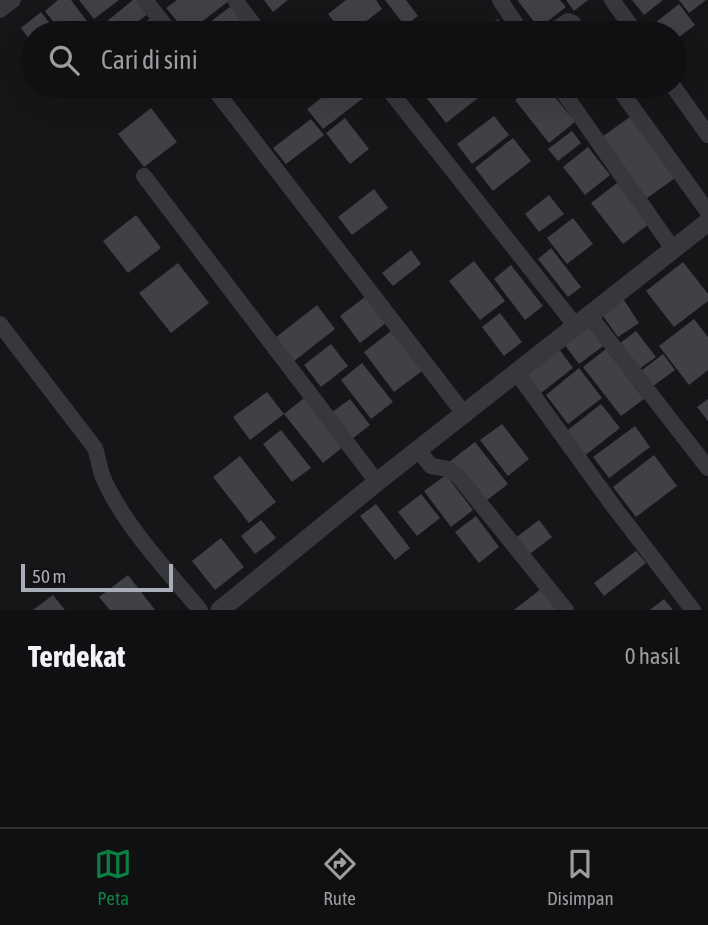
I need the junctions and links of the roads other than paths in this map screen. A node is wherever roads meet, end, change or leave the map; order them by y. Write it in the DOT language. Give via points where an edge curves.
graph roads {
  1 [pos="13,0"];
  2 [pos="145,0"];
  3 [pos="235,0"];
  4 [pos="500,0"];
  5 [pos="612,0"];
  6 [pos="0,10"];
  7 [pos="162,21"];
  8 [pos="251,21"];
  9 [pos="514,21"];
  10 [pos="627,21"];
  11 [pos="221,98"];
  12 [pos="396,98"];
  13 [pos="567,98"];
  14 [pos="626,98"];
  15 [pos="682,98"];
  16 [pos="708,135"];
  17 [pos="144,176"];
  18 [pos="708,212"];
  19 [pos="708,222"];
  20 [pos="673,249"];
  21 [pos="582,320"];
  22 [pos="0,324"];
  23 [pos="517,373"];
  24 [pos="466,415"];
  25 [pos="419,451"];
  26 [pos="708,468"];
  27 [pos="377,482"];
  28 [pos="200,610"];
  29 [pos="220,610"];
  30 [pos="566,610"];
  31 [pos="693,610"];
  1 -- 6 [label="street"];
  2 -- 7 [label="street"];
  3 -- 8 [label="street"];
  4 -- 9 [label="street"];
  5 -- 10 [label="street"];
  11 -- 24 [label="street"];
  12 -- 21 [label="street"];
  13 -- 20 [label="street"];
  14 -- 18 [label="street"];
  15 -- 16 [label="street"];
  17 -- 27 [label="street"];
  19 -- 20 [label="street"];
  20 -- 21 [label="street"];
  21 -- 23 [label="street"];
  21 -- 26 [label="street"];
  22 -- 28 [label="street" via="94,448 104,482 125,516"];
  23 -- 24 [label="street"];
  23 -- 31 [label="street"];
  24 -- 25 [label="street"];
  25 -- 27 [label="street"];
  25 -- 30 [label="street" via="431,466 458,476"];
  27 -- 29 [label="street"];
}
